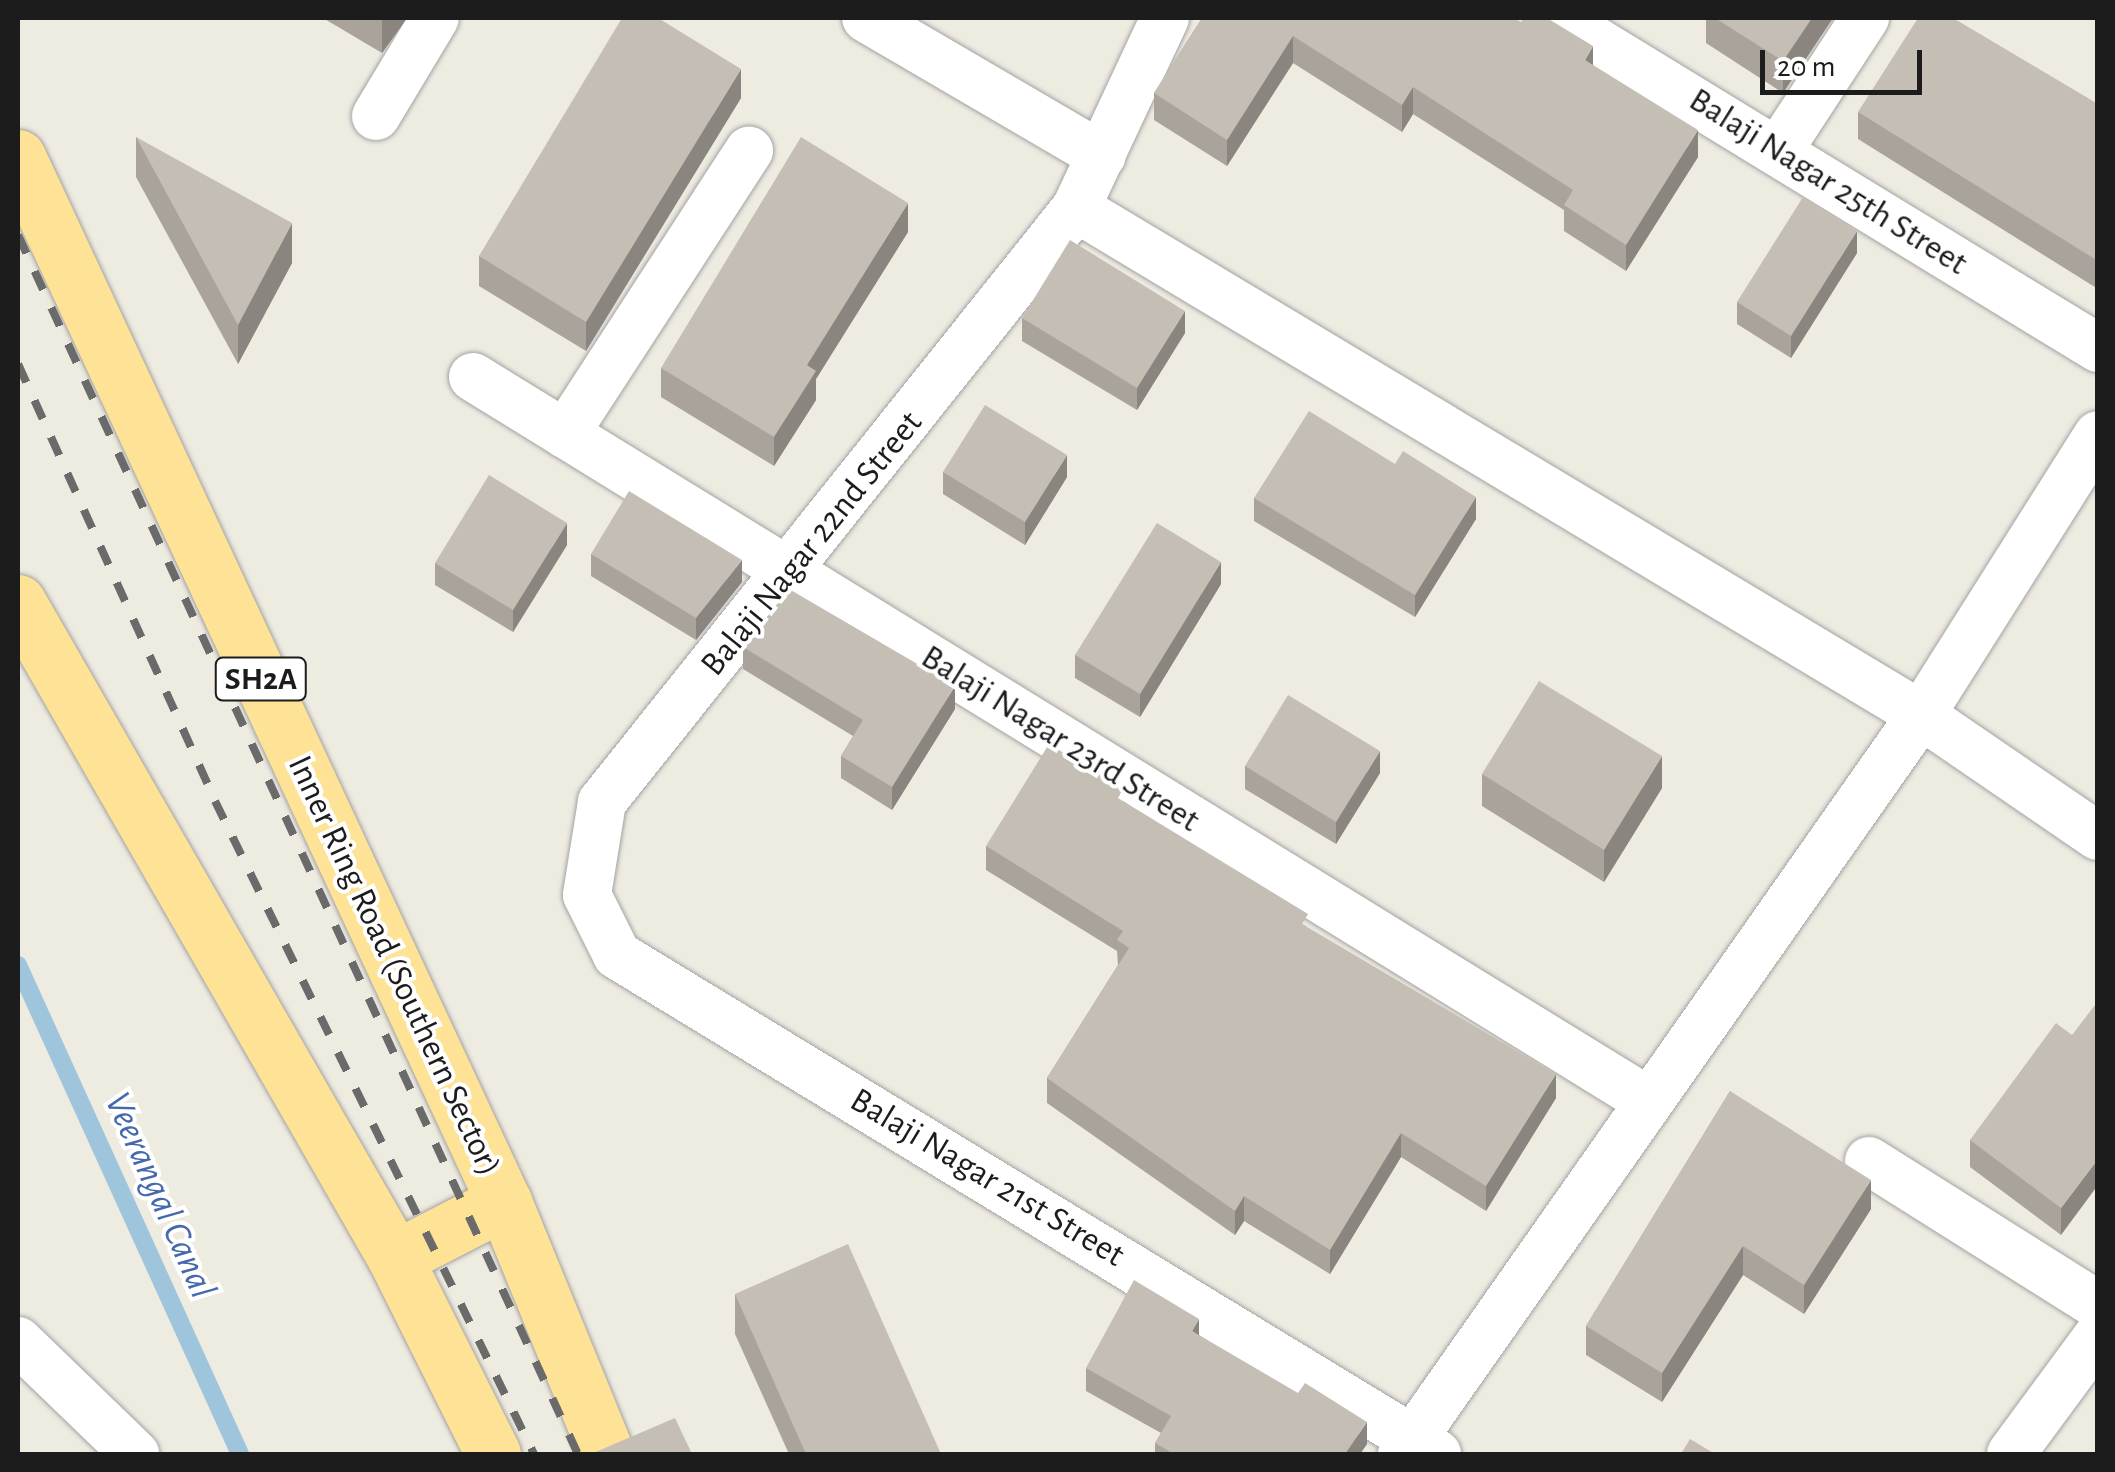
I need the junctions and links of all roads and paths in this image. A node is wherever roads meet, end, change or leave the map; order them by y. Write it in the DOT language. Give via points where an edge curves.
graph roads {
  1 [pos="435,18"];
  2 [pos="866,18"];
  3 [pos="1165,18"];
  4 [pos="1558,18"];
  5 [pos="1866,18"];
  6 [pos="376,116"];
  7 [pos="749,151"];
  8 [pos="1778,151"];
  9 [pos="1102,156"];
  10 [pos="18,157"];
  11 [pos="1076,208"];
  12 [pos="2098,348"];
  13 [pos="473,377"];
  14 [pos="565,434"];
  15 [pos="2098,435"];
  16 [pos="791,574"];
  17 [pos="25,631"];
  18 [pos="1921,715"];
  19 [pos="2098,836"];
  20 [pos="586,895"];
  21 [pos="1647,1100"];
  22 [pos="1869,1162"];
  23 [pos="504,1202"];
  24 [pos="395,1258"];
  25 [pos="2098,1305"];
  26 [pos="2098,1336"];
  27 [pos="18,1341"];
  28 [pos="1418,1448"];
  29 [pos="135,1454"];
  30 [pos="493,1454"];
  31 [pos="606,1454"];
  32 [pos="2010,1454"];
  1 -- 6 [label="street"];
  2 -- 9 [label="street"];
  3 -- 9 [label="street, Balaji Nagar 22nd Street"];
  4 -- 8 [label="street, Balaji Nagar 25th Street"];
  5 -- 8 [label="street"];
  7 -- 14 [label="street"];
  8 -- 12 [label="street, Balaji Nagar 25th Street"];
  9 -- 11 [label="street, Balaji Nagar 22nd Street"];
  10 -- 23 [label="main road, Inner Ring Road (Southern Sector) / SH2A"];
  11 -- 16 [label="street, Balaji Nagar 22nd Street"];
  11 -- 18 [label="street"];
  13 -- 14 [label="street, Balaji Nagar 23rd Street"];
  14 -- 16 [label="street, Balaji Nagar 23rd Street"];
  15 -- 18 [label="street"];
  16 -- 20 [label="street, Balaji Nagar 22nd Street" via="602,802"];
  16 -- 21 [label="street, Balaji Nagar 23rd Street"];
  17 -- 24 [label="main road"];
  18 -- 19 [label="street"];
  18 -- 21 [label="street"];
  20 -- 28 [label="street, Balaji Nagar 21st Street" via="618,956"];
  21 -- 28 [label="street"];
  22 -- 25 [label="street"];
  23 -- 24 [label="main road"];
  23 -- 31 [label="main road, Inner Ring Road (Southern Sector) / SH2A"];
  24 -- 30 [label="main road"];
  26 -- 32 [label="street"];
  27 -- 29 [label="street"];
}
